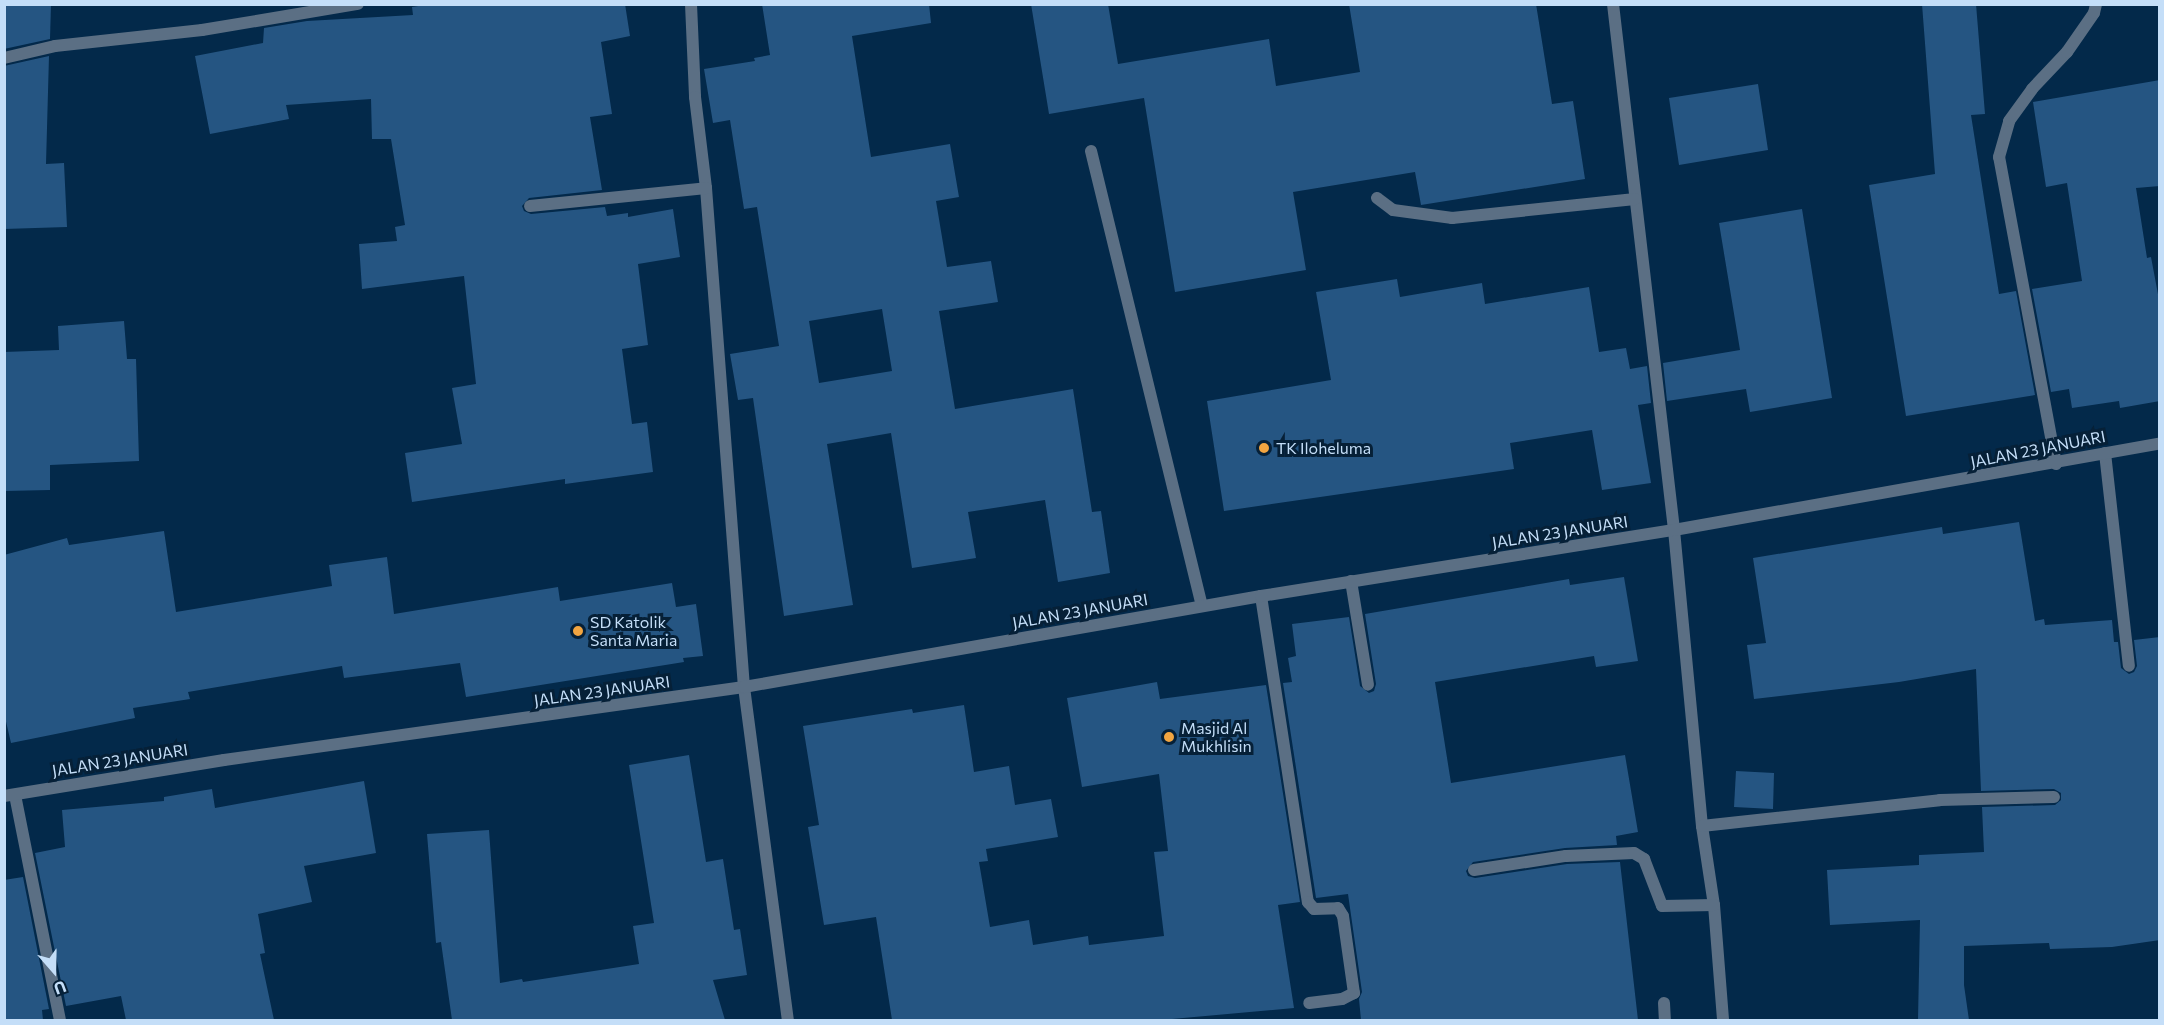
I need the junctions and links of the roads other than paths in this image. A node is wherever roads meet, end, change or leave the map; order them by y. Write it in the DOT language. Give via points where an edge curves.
graph roads {
  1 [pos="358,4"];
  2 [pos="691,4"];
  3 [pos="1614,4"];
  4 [pos="2096,4"];
  5 [pos="4,58"];
  6 [pos="1091,151"];
  7 [pos="706,188"];
  8 [pos="1377,198"];
  9 [pos="1635,199"];
  10 [pos="530,206"];
  11 [pos="2160,443"];
  12 [pos="2105,453"];
  13 [pos="2056,464"];
  14 [pos="1674,530"];
  15 [pos="1351,581"];
  16 [pos="1261,596"];
  17 [pos="1202,606"];
  18 [pos="2129,666"];
  19 [pos="1368,685"];
  20 [pos="744,687"];
  21 [pos="10,796"];
  22 [pos="2054,797"];
  23 [pos="1702,826"];
  24 [pos="1474,870"];
  25 [pos="1714,905"];
  26 [pos="1309,1003"];
  27 [pos="1664,1003"];
  28 [pos="60,1020"];
  29 [pos="788,1020"];
  30 [pos="1665,1020"];
  31 [pos="1723,1020"];
  1 -- 5 [label="street" via="202,30 55,46"];
  2 -- 7 [label="street"];
  3 -- 9 [label="street"];
  4 -- 13 [label="street" via="2067,52 2009,121 1999,157"];
  6 -- 17 [label="street"];
  7 -- 10 [label="street"];
  7 -- 20 [label="street"];
  8 -- 9 [label="street" via="1393,210 1452,218"];
  9 -- 14 [label="street"];
  11 -- 12 [label="street, JALAN 23 JANUARI"];
  12 -- 13 [label="street, JALAN 23 JANUARI"];
  12 -- 18 [label="street"];
  13 -- 14 [label="street, JALAN 23 JANUARI"];
  14 -- 15 [label="street, JALAN 23 JANUARI"];
  14 -- 23 [label="street"];
  15 -- 16 [label="street, JALAN 23 JANUARI"];
  15 -- 19 [label="street"];
  16 -- 17 [label="street, JALAN 23 JANUARI"];
  16 -- 26 [label="street" via="1308,902 1314,909 1338,908 1343,916 1354,993 1342,999"];
  17 -- 20 [label="street, JALAN 23 JANUARI"];
  20 -- 21 [label="street, JALAN 23 JANUARI" via="224,760"];
  20 -- 29 [label="street"];
  21 -- 28 [label="street"];
  22 -- 23 [label="street" via="1940,800"];
  23 -- 25 [label="street"];
  24 -- 25 [label="street" via="1566,856 1634,853 1644,859 1662,906"];
  25 -- 31 [label="street"];
  27 -- 30 [label="street"];
}
